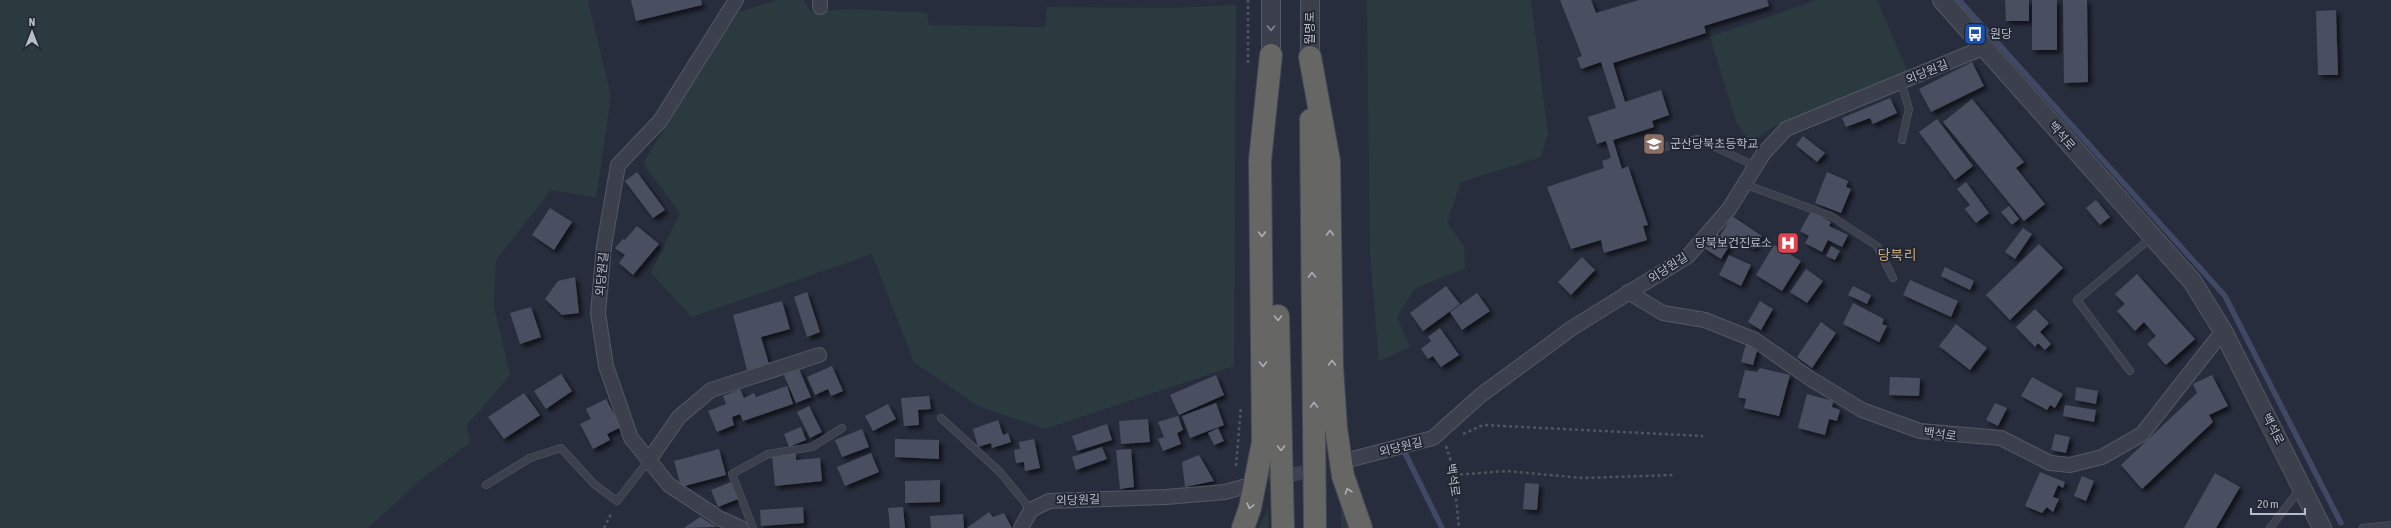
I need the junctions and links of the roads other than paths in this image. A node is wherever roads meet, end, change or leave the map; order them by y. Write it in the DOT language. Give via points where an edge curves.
graph roads {
  1 [pos="736,0"];
  2 [pos="1271,0"];
  3 [pos="1310,0"];
  4 [pos="1942,0"];
  5 [pos="1985,47"];
  6 [pos="1271,55"];
  7 [pos="1310,57"];
  8 [pos="1901,82"];
  9 [pos="1902,140"];
  10 [pos="1660,148"];
  11 [pos="1755,166"];
  12 [pos="1744,184"];
  13 [pos="2152,237"];
  14 [pos="1892,278"];
  15 [pos="1628,292"];
  16 [pos="2223,331"];
  17 [pos="819,355"];
  18 [pos="2130,371"];
  19 [pos="941,418"];
  20 [pos="842,428"];
  21 [pos="1352,459"];
  22 [pos="649,460"];
  23 [pos="486,485"];
  24 [pos="2302,487"];
  25 [pos="1238,488"];
  26 [pos="1031,510"];
  27 [pos="2391,525"];
  28 [pos="741,528"];
  29 [pos="753,528"];
  30 [pos="1021,528"];
  31 [pos="1243,528"];
  32 [pos="1283,528"];
  33 [pos="1315,528"];
  34 [pos="1361,528"];
  35 [pos="2270,528"];
  36 [pos="2322,528"];
  37 [pos="2363,528"];
  1 -- 22 [label="street, 외당원길" via="660,121 618,165 604,246 598,313 606,366 631,438"];
  2 -- 6 [label="street, one-way"];
  3 -- 7 [label="street, 월명로"];
  4 -- 5 [label="street, 백석로"];
  5 -- 8 [label="street, 외당원길"];
  5 -- 13 [label="street, 백석로"];
  6 -- 31 [label="highway, one-way" via="1260,160 1263,442 1250,508"];
  6 -- 32 [label="highway, one-way"];
  33 -- 7 [label="highway, one-way"];
  34 -- 7 [label="highway, one-way" via="1343,476 1336,428 1332,367 1329,161"];
  8 -- 9 [label="lane" via="1909,110"];
  8 -- 11 [label="street, 외당원길" via="1786,129"];
  10 -- 11 [label="lane" via="1698,139"];
  11 -- 12 [label="street, 외당원길"];
  12 -- 14 [label="lane" via="1831,216 1877,246"];
  12 -- 15 [label="street, 외당원길" via="1729,209 1688,256"];
  13 -- 16 [label="street, 백석로" via="2192,281"];
  13 -- 18 [label="lane" via="2077,300"];
  15 -- 16 [label="street, 백석로" via="1663,313 1705,320 1755,340 1862,410 1920,431 2000,438 2050,463 2070,465 2102,457 2142,434"];
  15 -- 21 [label="street, 외당원길" via="1572,328 1481,395 1443,437"];
  16 -- 24 [label="street, 백석로"];
  17 -- 22 [label="street" via="711,390 679,417"];
  19 -- 26 [label="lane" via="1000,472"];
  20 -- 29 [label="lane" via="812,447 768,454 732,474"];
  22 -- 23 [label="lane" via="617,501 594,484 561,448 530,458"];
  22 -- 28 [label="street, 외당원길" via="669,485 719,518"];
  24 -- 35 [label="lane"];
  24 -- 36 [label="street, 백석로"];
  25 -- 26 [label="street, 외당원길" via="1166,496 1050,501"];
  26 -- 30 [label="street"];
  27 -- 37 [label="lane"];
}
